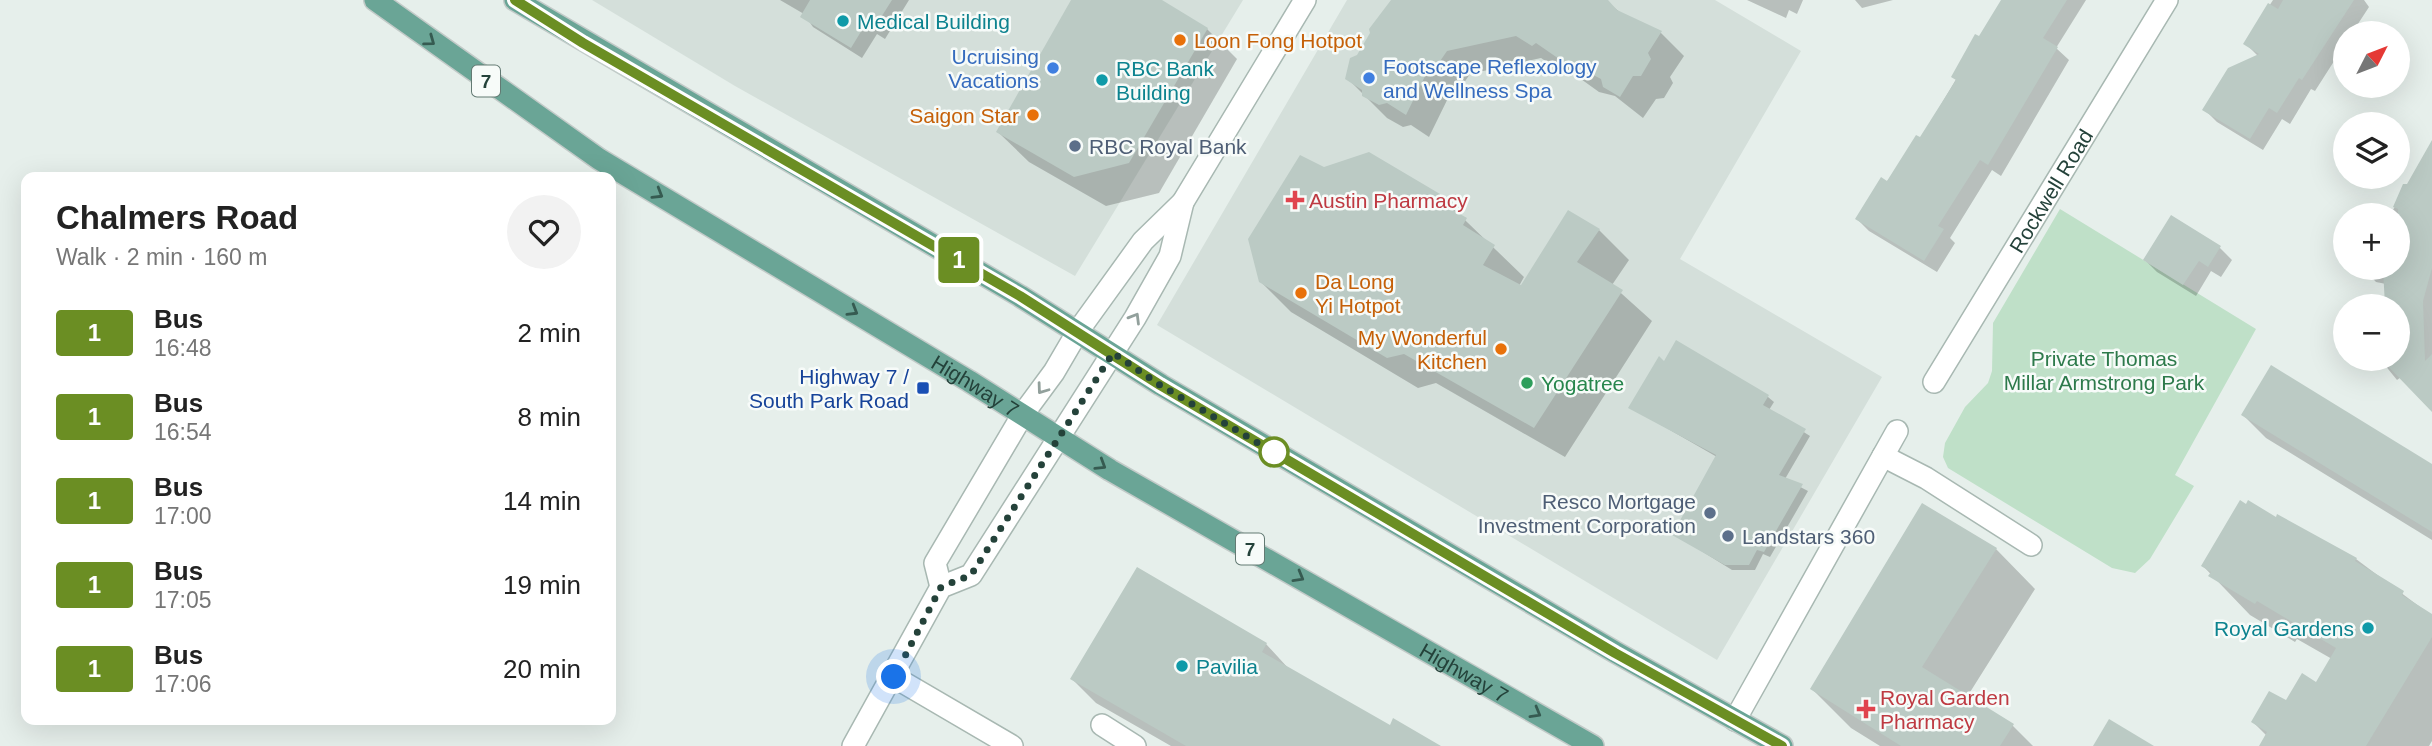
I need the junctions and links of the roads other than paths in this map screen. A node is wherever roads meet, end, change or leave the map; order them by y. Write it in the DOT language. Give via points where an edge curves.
graph roads {
  1 [pos="375,0"];
  2 [pos="515,0"];
  3 [pos="1306,0"];
  4 [pos="2167,0"];
  5 [pos="1183,202"];
  6 [pos="1078,331"];
  7 [pos="1113,353"];
  8 [pos="1934,382"];
  9 [pos="1024,414"];
  10 [pos="1897,431"];
  11 [pos="1059,438"];
  12 [pos="1883,456"];
  13 [pos="2031,545"];
  14 [pos="941,587"];
  15 [pos="894,677"];
  16 [pos="1735,720"];
  17 [pos="1102,725"];
  18 [pos="853,746"];
  19 [pos="1012,746"];
  20 [pos="1135,746"];
  21 [pos="1593,746"];
  22 [pos="1782,746"];
  1 -- 9 [label="main road, Highway 7 / 7, one-way" via="599,159"];
  2 -- 6 [label="main road"];
  3 -- 5 [label="street"];
  4 -- 8 [label="street, Rockwell Road"];
  5 -- 6 [label="street" via="1143,241"];
  7 -- 5 [label="street, one-way" via="1170,256"];
  6 -- 7 [label="main road"];
  6 -- 9 [label="street, one-way"];
  7 -- 11 [label="street"];
  7 -- 16 [label="main road" via="1160,385"];
  9 -- 11 [label="main road, Highway 7 / 7"];
  9 -- 14 [label="street" via="935,563"];
  10 -- 12 [label="street"];
  11 -- 14 [label="street" via="971,575"];
  11 -- 21 [label="main road, Highway 7 / 7, one-way"];
  12 -- 13 [label="street"];
  12 -- 16 [label="street"];
  14 -- 15 [label="street"];
  15 -- 18 [label="street"];
  15 -- 19 [label="street"];
  16 -- 22 [label="main road"];
  17 -- 20 [label="street"];
}
